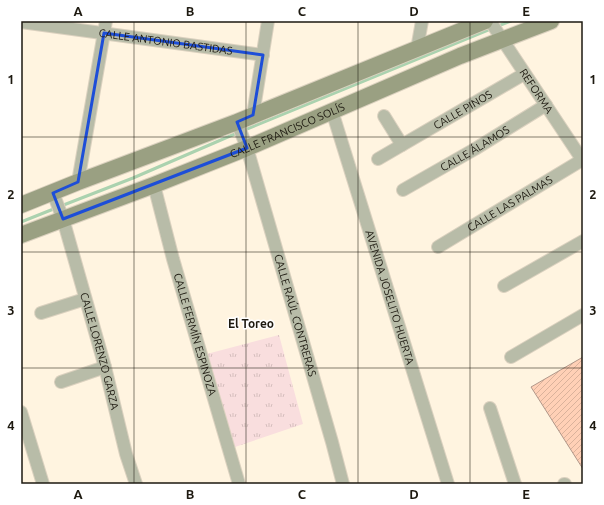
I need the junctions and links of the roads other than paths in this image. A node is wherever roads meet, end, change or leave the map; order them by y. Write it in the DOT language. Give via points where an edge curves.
graph roads {
  1 [pos="106,21"];
  2 [pos="268,21"];
  3 [pos="422,21"];
  4 [pos="485,21"];
  5 [pos="490,21"];
  6 [pos="551,21"];
  7 [pos="21,22"];
  8 [pos="104,33"];
  9 [pos="502,40"];
  10 [pos="417,49"];
  11 [pos="262,55"];
  12 [pos="524,74"];
  13 [pos="546,105"];
  14 [pos="332,111"];
  15 [pos="253,115"];
  16 [pos="384,116"];
  17 [pos="237,122"];
  18 [pos="402,145"];
  19 [pos="246,148"];
  20 [pos="378,159"];
  21 [pos="583,161"];
  22 [pos="78,182"];
  23 [pos="154,185"];
  24 [pos="403,190"];
  25 [pos="53,193"];
  26 [pos="21,205"];
  27 [pos="63,219"];
  28 [pos="21,235"];
  29 [pos="583,240"];
  30 [pos="438,247"];
  31 [pos="504,286"];
  32 [pos="85,299"];
  33 [pos="41,314"];
  34 [pos="583,315"];
  35 [pos="511,357"];
  36 [pos="105,367"];
  37 [pos="61,382"];
  38 [pos="490,408"];
  39 [pos="21,412"];
  40 [pos="43,484"];
  41 [pos="136,484"];
  42 [pos="239,484"];
  43 [pos="343,484"];
  44 [pos="448,484"];
  45 [pos="515,484"];
  1 -- 8 [label="street"];
  2 -- 11 [label="street"];
  3 -- 10 [label="street"];
  4 -- 10 [label="main road"];
  5 -- 9 [label="street, REFORMA"];
  6 -- 9 [label="main road, CALLE FRANCISCO SOLÍS"];
  7 -- 8 [label="street, CALLE ANTONIO BASTIDAS"];
  8 -- 11 [label="street, CALLE ANTONIO BASTIDAS"];
  8 -- 22 [label="street"];
  9 -- 12 [label="street, REFORMA"];
  9 -- 14 [label="main road, CALLE FRANCISCO SOLÍS"];
  10 -- 15 [label="main road"];
  11 -- 15 [label="street"];
  12 -- 13 [label="street, REFORMA"];
  12 -- 18 [label="street, CALLE PINOS"];
  13 -- 21 [label="street, REFORMA"];
  13 -- 24 [label="street, CALLE ÁLAMOS"];
  14 -- 19 [label="main road, CALLE FRANCISCO SOLÍS"];
  14 -- 44 [label="street, AVENIDA JOSELITO HUERTA"];
  15 -- 17 [label="main road"];
  16 -- 18 [label="street"];
  17 -- 19 [label="street, CALLE RAÚL CONTRERAS"];
  17 -- 22 [label="main road"];
  18 -- 20 [label="street, CALLE PINOS"];
  19 -- 23 [label="main road, CALLE FRANCISCO SOLÍS"];
  19 -- 43 [label="street, CALLE RAÚL CONTRERAS"];
  21 -- 30 [label="street, CALLE LAS PALMAS"];
  22 -- 25 [label="main road"];
  23 -- 27 [label="main road, CALLE FRANCISCO SOLÍS"];
  23 -- 42 [label="street, CALLE FERMÍN ESPINOZA" via="172,259"];
  25 -- 26 [label="main road"];
  25 -- 27 [label="street, CALLE LORENZO GARZA"];
  27 -- 28 [label="main road, CALLE FRANCISCO SOLÍS"];
  27 -- 32 [label="street, CALLE LORENZO GARZA"];
  29 -- 31 [label="street"];
  32 -- 33 [label="street"];
  32 -- 36 [label="street, CALLE LORENZO GARZA"];
  34 -- 35 [label="street"];
  36 -- 37 [label="street"];
  36 -- 41 [label="street, CALLE LORENZO GARZA"];
  38 -- 45 [label="street"];
  39 -- 40 [label="street"];
}
